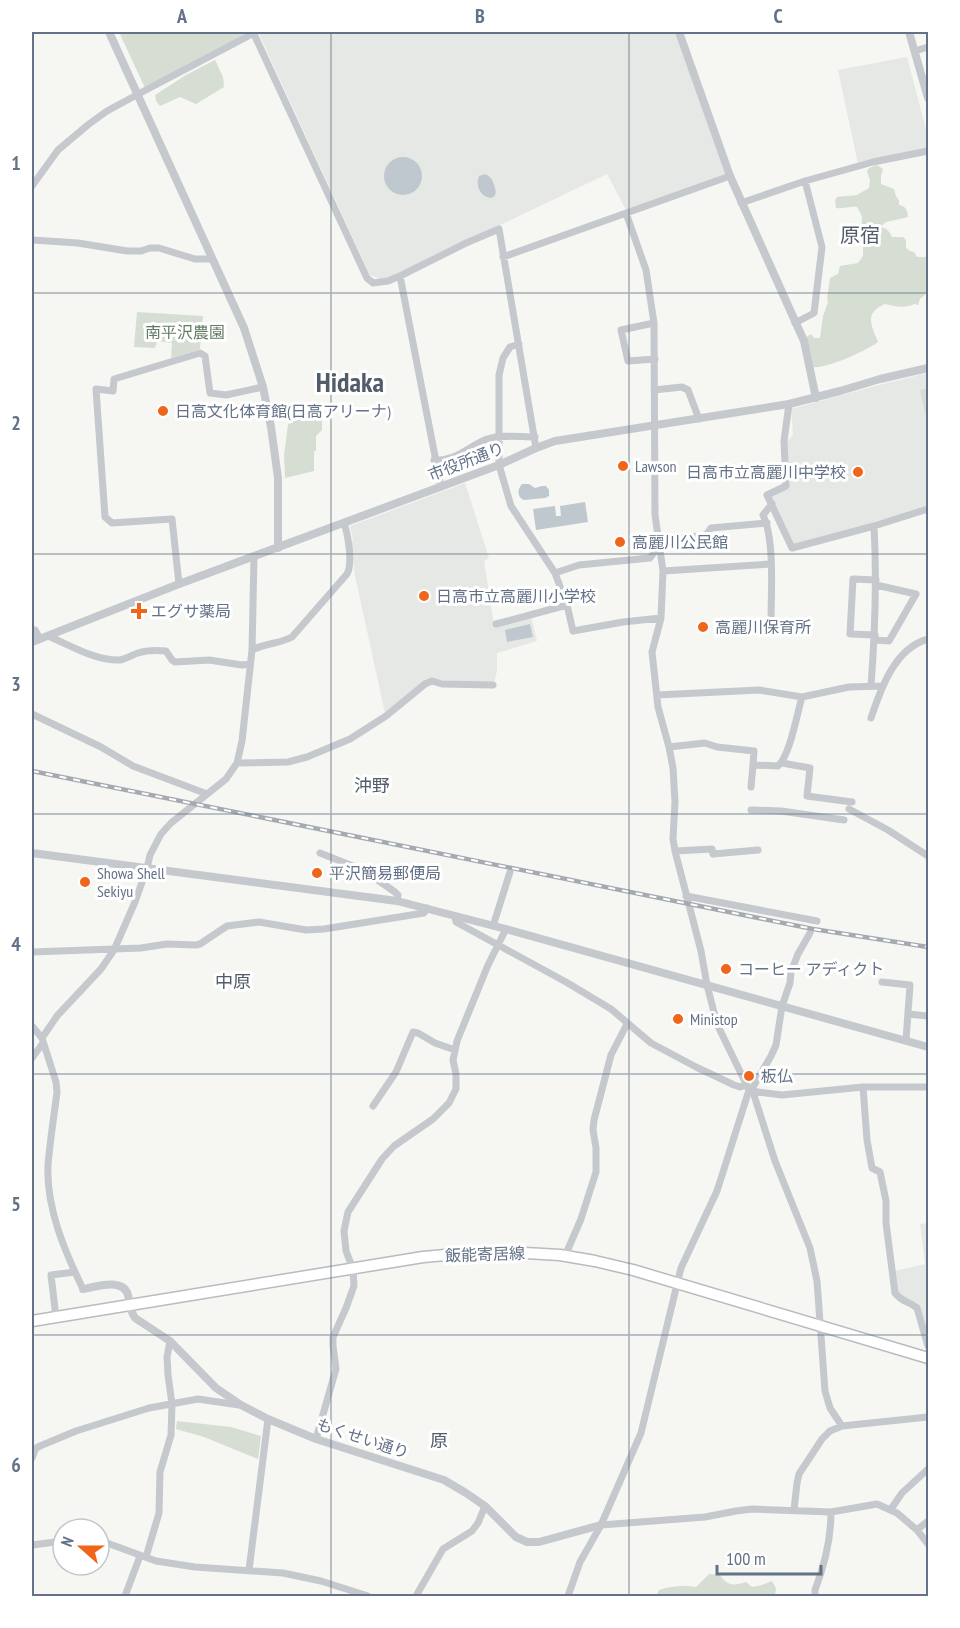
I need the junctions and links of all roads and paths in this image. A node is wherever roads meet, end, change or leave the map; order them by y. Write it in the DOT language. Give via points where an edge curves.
graph roads {
  1 [pos="109,32"];
  2 [pos="254,32"];
  3 [pos="679,32"];
  4 [pos="909,32"];
  5 [pos="928,47"];
  6 [pos="915,51"];
  7 [pos="138,95"];
  8 [pos="928,98"];
  9 [pos="928,151"];
  10 [pos="730,176"];
  11 [pos="805,181"];
  12 [pos="32,186"];
  13 [pos="741,203"];
  14 [pos="626,213"];
  15 [pos="32,240"];
  16 [pos="503,256"];
  17 [pos="212,258"];
  18 [pos="400,276"];
  19 [pos="654,323"];
  20 [pos="795,323"];
  21 [pos="519,344"];
  22 [pos="655,359"];
  23 [pos="928,368"];
  24 [pos="262,387"];
  25 [pos="654,390"];
  26 [pos="816,398"];
  27 [pos="789,404"];
  28 [pos="699,419"];
  29 [pos="654,426"];
  30 [pos="500,436"];
  31 [pos="535,438"];
  32 [pos="536,448"];
  33 [pos="434,460"];
  34 [pos="500,465"];
  35 [pos="441,487"];
  36 [pos="772,504"];
  37 [pos="928,509"];
  38 [pos="344,523"];
  39 [pos="767,523"];
  40 [pos="874,526"];
  41 [pos="660,542"];
  42 [pos="278,548"];
  43 [pos="254,557"];
  44 [pos="771,564"];
  45 [pos="663,571"];
  46 [pos="555,573"];
  47 [pos="876,583"];
  48 [pos="179,584"];
  49 [pos="567,605"];
  50 [pos="661,618"];
  51 [pos="771,622"];
  52 [pos="496,624"];
  53 [pos="32,628"];
  54 [pos="875,638"];
  55 [pos="40,639"];
  56 [pos="928,639"];
  57 [pos="252,650"];
  58 [pos="250,663"];
  59 [pos="493,685"];
  60 [pos="871,686"];
  61 [pos="883,686"];
  62 [pos="657,695"];
  63 [pos="802,697"];
  64 [pos="32,714"];
  65 [pos="871,718"];
  66 [pos="669,747"];
  67 [pos="237,763"];
  68 [pos="782,763"];
  69 [pos="753,765"];
  70 [pos="751,787"];
  71 [pos="207,794"];
  72 [pos="751,810"];
  73 [pos="844,820"];
  74 [pos="758,850"];
  75 [pos="675,851"];
  76 [pos="32,852"];
  77 [pos="320,853"];
  78 [pos="928,856"];
  79 [pos="147,868"];
  80 [pos="510,872"];
  81 [pos="686,896"];
  82 [pos="397,901"];
  83 [pos="427,908"];
  84 [pos="454,916"];
  85 [pos="818,921"];
  86 [pos="493,926"];
  87 [pos="506,929"];
  88 [pos="810,933"];
  89 [pos="498,945"];
  90 [pos="114,950"];
  91 [pos="32,952"];
  92 [pos="882,982"];
  93 [pos="707,986"];
  94 [pos="782,1006"];
  95 [pos="909,1014"];
  96 [pos="928,1016"];
  97 [pos="627,1024"];
  98 [pos="32,1026"];
  99 [pos="42,1040"];
  100 [pos="906,1040"];
  101 [pos="928,1047"];
  102 [pos="455,1050"];
  103 [pos="32,1058"];
  104 [pos="863,1087"];
  105 [pos="928,1087"];
  106 [pos="749,1089"];
  107 [pos="373,1106"];
  108 [pos="565,1256"];
  109 [pos="353,1269"];
  110 [pos="75,1272"];
  111 [pos="677,1283"];
  112 [pos="83,1289"];
  113 [pos="129,1306"];
  114 [pos="56,1317"];
  115 [pos="32,1321"];
  116 [pos="822,1326"];
  117 [pos="170,1341"];
  118 [pos="928,1346"];
  119 [pos="928,1358"];
  120 [pos="172,1404"];
  121 [pos="242,1405"];
  122 [pos="928,1417"];
  123 [pos="268,1419"];
  124 [pos="842,1426"];
  125 [pos="316,1439"];
  126 [pos="32,1458"];
  127 [pos="928,1469"];
  128 [pos="484,1506"];
  129 [pos="891,1509"];
  130 [pos="794,1510"];
  131 [pos="831,1512"];
  132 [pos="928,1521"];
  133 [pos="601,1525"];
  134 [pos="917,1530"];
  135 [pos="51,1543"];
  136 [pos="111,1544"];
  137 [pos="928,1544"];
  138 [pos="32,1545"];
  139 [pos="143,1556"];
  140 [pos="249,1570"];
  141 [pos="125,1596"];
  142 [pos="368,1596"];
  143 [pos="416,1596"];
  144 [pos="568,1596"];
  145 [pos="815,1596"];
  1 -- 7 [label="street"];
  2 -- 7 [label="street"];
  2 -- 18 [label="street" via="367,278 373,283"];
  3 -- 10 [label="street"];
  4 -- 6 [label="street"];
  5 -- 6 [label="street"];
  6 -- 8 [label="street"];
  7 -- 12 [label="street" via="74,135"];
  7 -- 17 [label="street"];
  9 -- 11 [label="street"];
  10 -- 13 [label="street"];
  10 -- 14 [label="street"];
  11 -- 13 [label="street"];
  11 -- 20 [label="street" via="822,247 814,313"];
  13 -- 20 [label="street"];
  14 -- 16 [label="street"];
  14 -- 19 [label="street" via="646,270"];
  15 -- 17 [label="street" via="127,251 159,248 195,259"];
  16 -- 18 [label="street" via="499,229"];
  16 -- 21 [label="street"];
  17 -- 24 [label="street" via="244,328"];
  18 -- 33 [label="street"];
  19 -- 22 [label="street"];
  19 -- 22 [label="street" via="621,330 628,361"];
  20 -- 26 [label="street" via="804,341"];
  21 -- 30 [label="street" via="510,347 499,375"];
  21 -- 31 [label="street"];
  22 -- 25 [label="street"];
  23 -- 26 [label="street, 市役所通り"];
  24 -- 42 [label="street" via="278,478"];
  24 -- 48 [label="street" via="226,395 210,393 205,356 200,353 114,378 113,391 96,389 105,517 112,523 172,519"];
  25 -- 28 [label="street" via="688,390"];
  25 -- 29 [label="street"];
  26 -- 27 [label="street, 市役所通り"];
  27 -- 28 [label="street, 市役所通り"];
  27 -- 36 [label="street" via="784,441 786,486 768,495"];
  28 -- 29 [label="street, 市役所通り"];
  29 -- 32 [label="street, 市役所通り" via="564,439"];
  29 -- 41 [label="street" via="655,515"];
  30 -- 31 [label="street"];
  30 -- 33 [label="street" via="448,460"];
  30 -- 34 [label="street"];
  31 -- 32 [label="street"];
  32 -- 34 [label="street, 市役所通り"];
  33 -- 35 [label="street"];
  34 -- 35 [label="street, 市役所通り"];
  34 -- 46 [label="street" via="511,506"];
  35 -- 38 [label="street, 市役所通り"];
  36 -- 39 [label="street" via="763,514"];
  36 -- 40 [label="street" via="792,548"];
  37 -- 40 [label="street"];
  38 -- 42 [label="street, 市役所通り"];
  38 -- 57 [label="street" via="350,568 347,574 292,637"];
  39 -- 41 [label="street" via="711,528 706,535"];
  39 -- 44 [label="street"];
  40 -- 47 [label="street"];
  41 -- 45 [label="street"];
  41 -- 46 [label="street" via="650,558 579,565"];
  42 -- 43 [label="street, 市役所通り"];
  43 -- 48 [label="street, 市役所通り"];
  43 -- 57 [label="street"];
  44 -- 45 [label="street"];
  44 -- 51 [label="street"];
  45 -- 50 [label="street"];
  46 -- 49 [label="street"];
  47 -- 54 [label="street"];
  47 -- 54 [label="street" via="853,579 850,634"];
  47 -- 54 [label="street" via="916,594 889,641"];
  48 -- 55 [label="street, 市役所通り"];
  49 -- 50 [label="street" via="573,631"];
  49 -- 52 [label="street"];
  50 -- 62 [label="street" via="652,652"];
  53 -- 55 [label="street"];
  54 -- 60 [label="street"];
  55 -- 58 [label="street" via="104,658 123,659 157,650 166,651 175,662"];
  56 -- 61 [label="street" via="898,657"];
  57 -- 58 [label="street"];
  58 -- 67 [label="street"];
  59 -- 67 [label="street" via="432,681 350,739 288,762"];
  60 -- 61 [label="street"];
  60 -- 63 [label="street"];
  61 -- 65 [label="street"];
  62 -- 63 [label="street" via="759,690"];
  62 -- 66 [label="street"];
  63 -- 68 [label="street"];
  64 -- 71 [label="street" via="133,766"];
  66 -- 69 [label="street" via="705,743 754,751"];
  66 -- 75 [label="street"];
  67 -- 71 [label="street" via="226,779"];
  68 -- 69 [label="street"];
  68 -- 78 [label="street" via="810,768 807,796 850,805"];
  69 -- 70 [label="street"];
  71 -- 79 [label="street" via="161,834"];
  72 -- 73 [label="street"];
  74 -- 75 [label="street" via="713,854 712,849"];
  75 -- 81 [label="street"];
  76 -- 79 [label="street"];
  77 -- 82 [label="street" via="363,870 395,892"];
  79 -- 82 [label="street"];
  79 -- 90 [label="street"];
  80 -- 86 [label="street"];
  81 -- 85 [label="street"];
  81 -- 93 [label="street"];
  82 -- 83 [label="street"];
  83 -- 84 [label="street"];
  83 -- 90 [label="street" via="424,913 324,929 259,922 227,926 196,945"];
  84 -- 86 [label="street"];
  84 -- 89 [label="street" via="456,922"];
  86 -- 87 [label="street"];
  87 -- 89 [label="street"];
  87 -- 93 [label="street"];
  88 -- 94 [label="street" via="791,972"];
  89 -- 97 [label="street" via="611,1008"];
  89 -- 102 [label="street"];
  90 -- 91 [label="street"];
  90 -- 99 [label="street" via="57,1016"];
  92 -- 95 [label="street" via="910,985"];
  93 -- 94 [label="street"];
  93 -- 106 [label="street" via="717,1024"];
  94 -- 100 [label="street"];
  94 -- 106 [label="street" via="776,1045"];
  95 -- 96 [label="street"];
  95 -- 100 [label="street"];
  97 -- 106 [label="street" via="696,1067"];
  97 -- 108 [label="street" via="611,1055 594,1120 596,1172"];
  98 -- 99 [label="street, もくせい通り"];
  99 -- 103 [label="street"];
  99 -- 110 [label="street, もくせい通り" via="57,1092 49,1182 55,1221"];
  100 -- 101 [label="street"];
  102 -- 107 [label="street" via="413,1032 396,1072"];
  102 -- 109 [label="street" via="456,1089 449,1103 394,1146 348,1212 344,1232"];
  104 -- 105 [label="street"];
  104 -- 106 [label="street" via="782,1095"];
  104 -- 118 [label="street" via="872,1168 880,1172 886,1201 885,1222 895,1293 917,1308"];
  106 -- 111 [label="street" via="717,1191 685,1257"];
  106 -- 116 [label="street" via="810,1248"];
  108 -- 109 [label="main road, 飯能寄居線" via="468,1252"];
  108 -- 111 [label="main road, 飯能寄居線"];
  109 -- 113 [label="main road, 飯能寄居線"];
  109 -- 125 [label="street" via="354,1286 333,1337 336,1369"];
  110 -- 112 [label="street, もくせい通り"];
  110 -- 114 [label="street" via="51,1275"];
  111 -- 116 [label="main road, 飯能寄居線"];
  111 -- 133 [label="street" via="641,1433"];
  112 -- 113 [label="street, もくせい通り" via="118,1285 126,1290"];
  113 -- 114 [label="main road, 飯能寄居線"];
  113 -- 117 [label="street, もくせい通り" via="135,1318"];
  114 -- 115 [label="main road, 飯能寄居線"];
  116 -- 119 [label="main road, 飯能寄居線"];
  116 -- 124 [label="street" via="825,1391"];
  117 -- 120 [label="street" via="168,1375"];
  117 -- 121 [label="street, もくせい通り" via="216,1388"];
  120 -- 121 [label="street" via="198,1399"];
  120 -- 126 [label="street" via="76,1431 36,1448"];
  120 -- 139 [label="street" via="171,1435 160,1472 159,1513"];
  121 -- 123 [label="street, もくせい通り"];
  122 -- 124 [label="street"];
  123 -- 125 [label="street, もくせい通り"];
  123 -- 140 [label="street"];
  124 -- 130 [label="street" via="822,1439 799,1474"];
  125 -- 128 [label="street, もくせい通り" via="444,1480"];
  127 -- 129 [label="street" via="902,1492"];
  128 -- 133 [label="street, もくせい通り" via="516,1537 527,1542"];
  128 -- 143 [label="street" via="472,1531 443,1549"];
  129 -- 131 [label="street, もくせい通り" via="872,1504"];
  129 -- 134 [label="street"];
  130 -- 131 [label="street, もくせい通り"];
  130 -- 133 [label="street, もくせい通り" via="752,1509"];
  131 -- 145 [label="street" via="828,1551"];
  132 -- 134 [label="street"];
  133 -- 144 [label="street" via="580,1562"];
  134 -- 137 [label="street"];
  135 -- 138 [label="street"];
  136 -- 139 [label="street"];
  139 -- 140 [label="street" via="195,1568"];
  139 -- 141 [label="street"];
  140 -- 142 [label="street" via="321,1581"];
}
